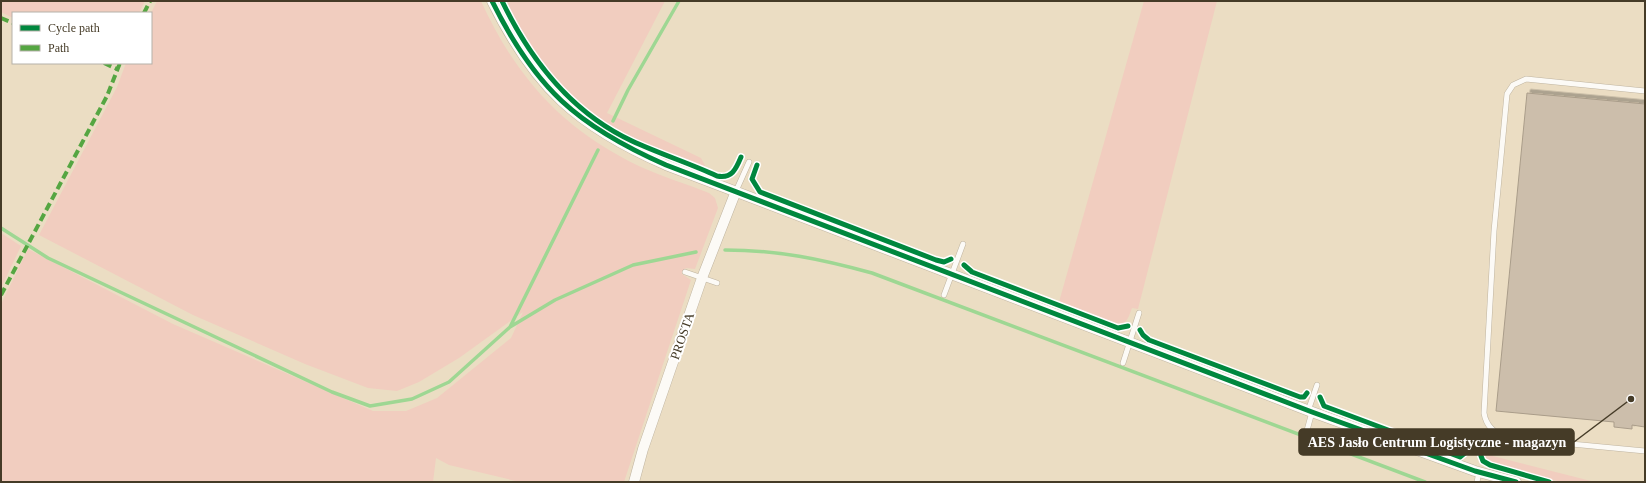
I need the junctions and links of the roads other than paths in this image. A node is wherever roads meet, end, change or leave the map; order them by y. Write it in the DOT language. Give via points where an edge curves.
graph roads {
  1 [pos="492,1"];
  2 [pos="1645,91"];
  3 [pos="749,162"];
  4 [pos="736,191"];
  5 [pos="963,244"];
  6 [pos="685,272"];
  7 [pos="952,274"];
  8 [pos="702,278"];
  9 [pos="718,283"];
  10 [pos="944,295"];
  11 [pos="1139,313"];
  12 [pos="1130,342"];
  13 [pos="1123,363"];
  14 [pos="1317,385"];
  15 [pos="1310,411"];
  16 [pos="1306,434"];
  17 [pos="1645,451"];
  18 [pos="1478,477"];
  19 [pos="634,482"];
  20 [pos="1516,482"];
  1 -- 4 [label="street" via="530,67 556,96 584,121 635,152"];
  2 -- 17 [label="lane" via="1526,79 1512,85 1507,94 1494,231 1484,413 1485,420 1492,429 1508,438"];
  3 -- 4 [label="lane"];
  4 -- 7 [label="street"];
  4 -- 8 [label="street, PROSTA"];
  5 -- 7 [label="lane"];
  6 -- 8 [label="lane"];
  7 -- 10 [label="lane"];
  7 -- 12 [label="street"];
  8 -- 9 [label="lane"];
  8 -- 19 [label="street, PROSTA"];
  11 -- 12 [label="lane"];
  12 -- 13 [label="lane"];
  12 -- 15 [label="street"];
  14 -- 15 [label="lane"];
  15 -- 16 [label="lane"];
  15 -- 18 [label="street"];
  18 -- 20 [label="street"];
}
